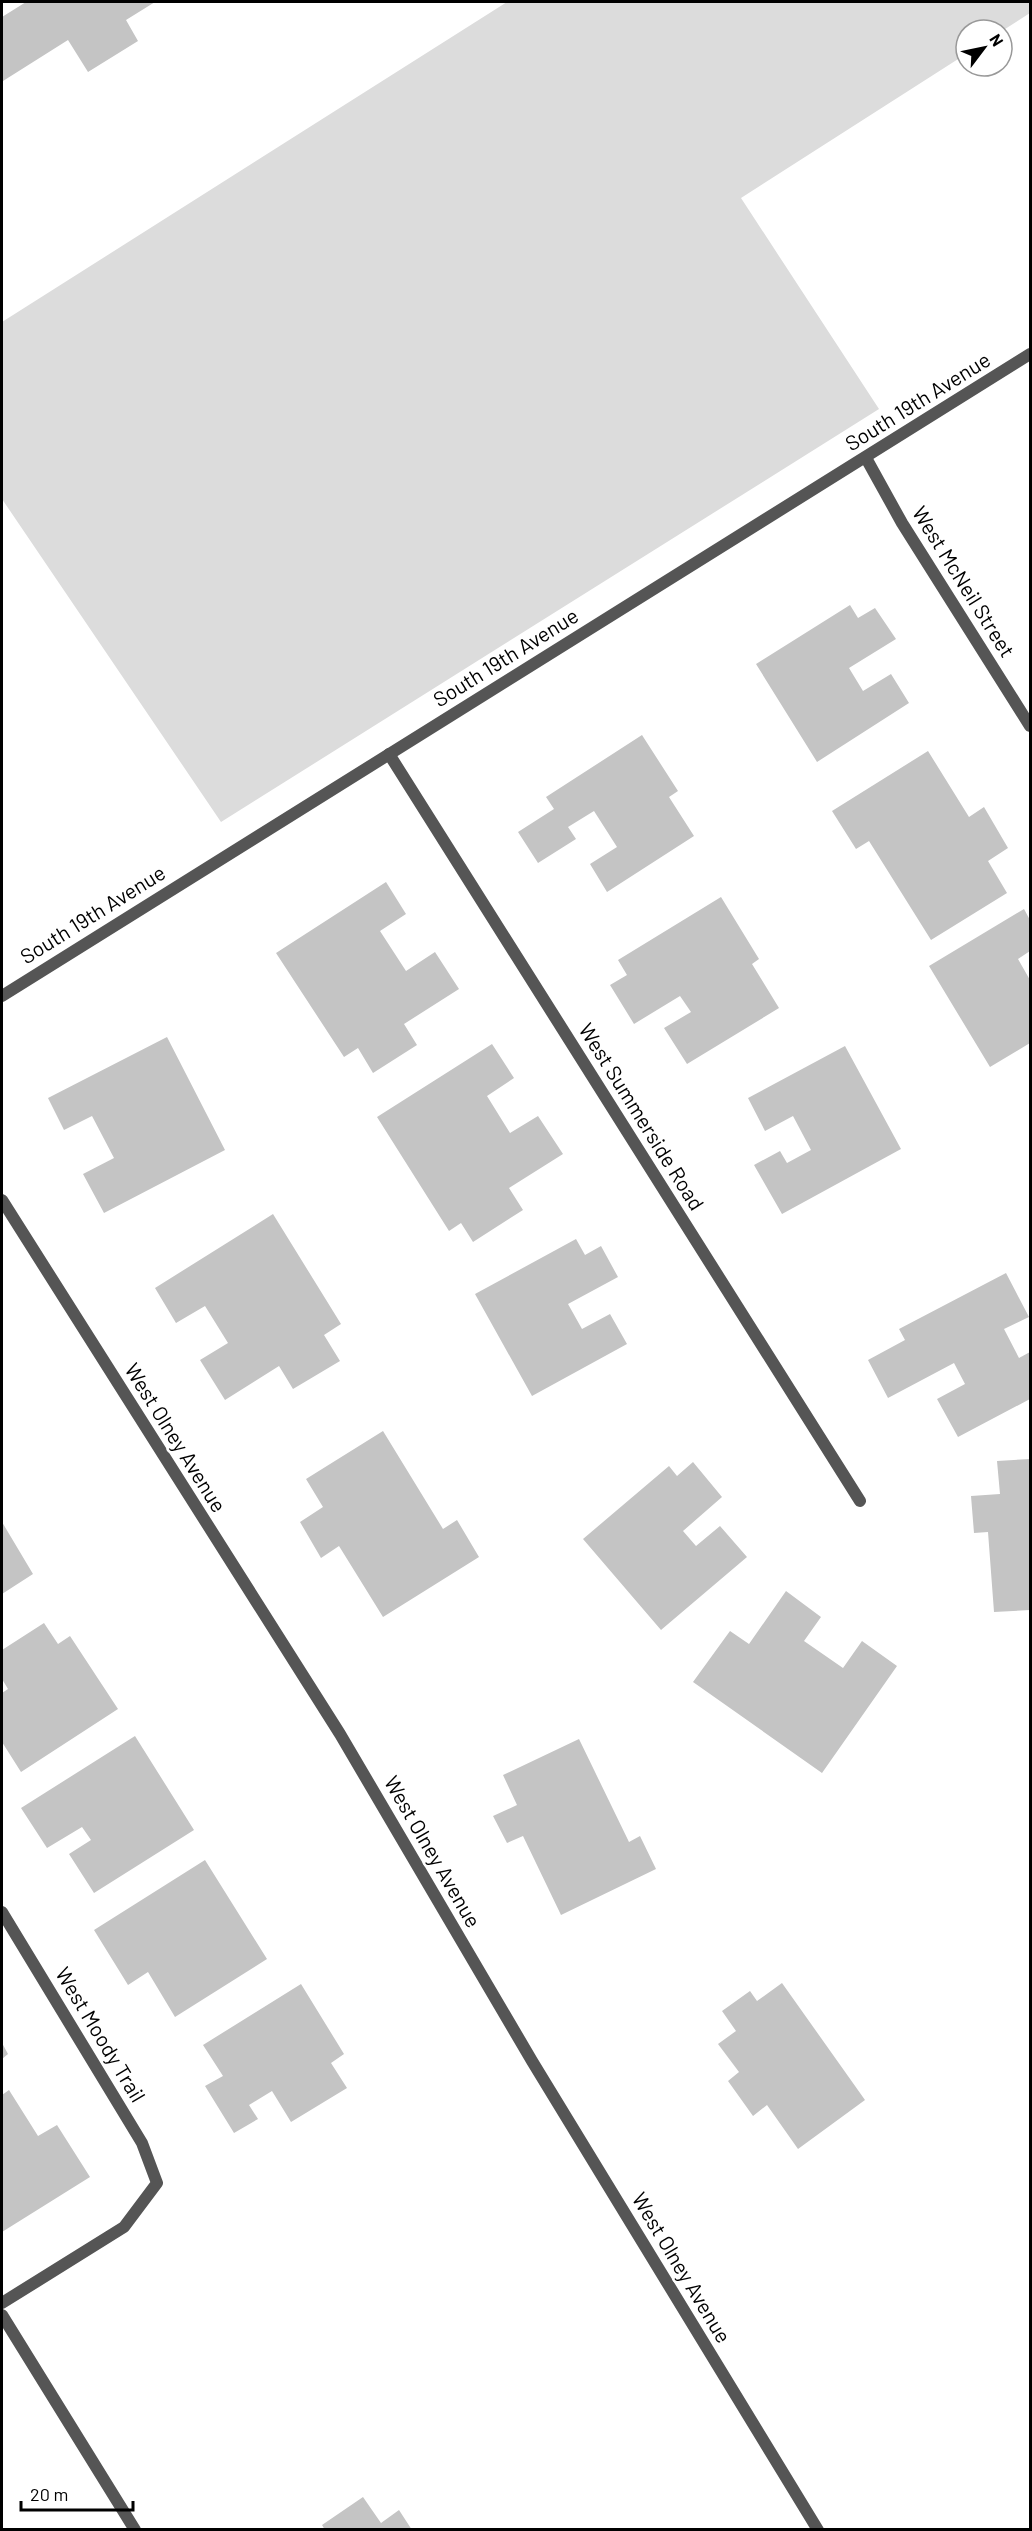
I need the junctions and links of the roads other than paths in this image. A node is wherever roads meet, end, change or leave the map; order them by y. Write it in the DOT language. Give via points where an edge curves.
graph roads {
  1 [pos="1030,354"];
  2 [pos="866,458"];
  3 [pos="1030,726"];
  4 [pos="389,754"];
  5 [pos="2,996"];
  6 [pos="2,1200"];
  7 [pos="860,1501"];
  8 [pos="2,1912"];
  9 [pos="2,2303"];
  10 [pos="2,2315"];
  11 [pos="135,2529"];
  12 [pos="818,2529"];
  1 -- 2 [label="street, South 19th Avenue"];
  2 -- 3 [label="street, West McNeil Street" via="902,523"];
  2 -- 4 [label="street, South 19th Avenue"];
  4 -- 5 [label="street, South 19th Avenue"];
  4 -- 7 [label="street, West Summerside Road"];
  6 -- 12 [label="street, West Olney Avenue" via="340,1734 532,2061"];
  8 -- 9 [label="street, West Moody Trail" via="136,2133 157,2183 124,2227"];
  10 -- 11 [label="street"];
}
